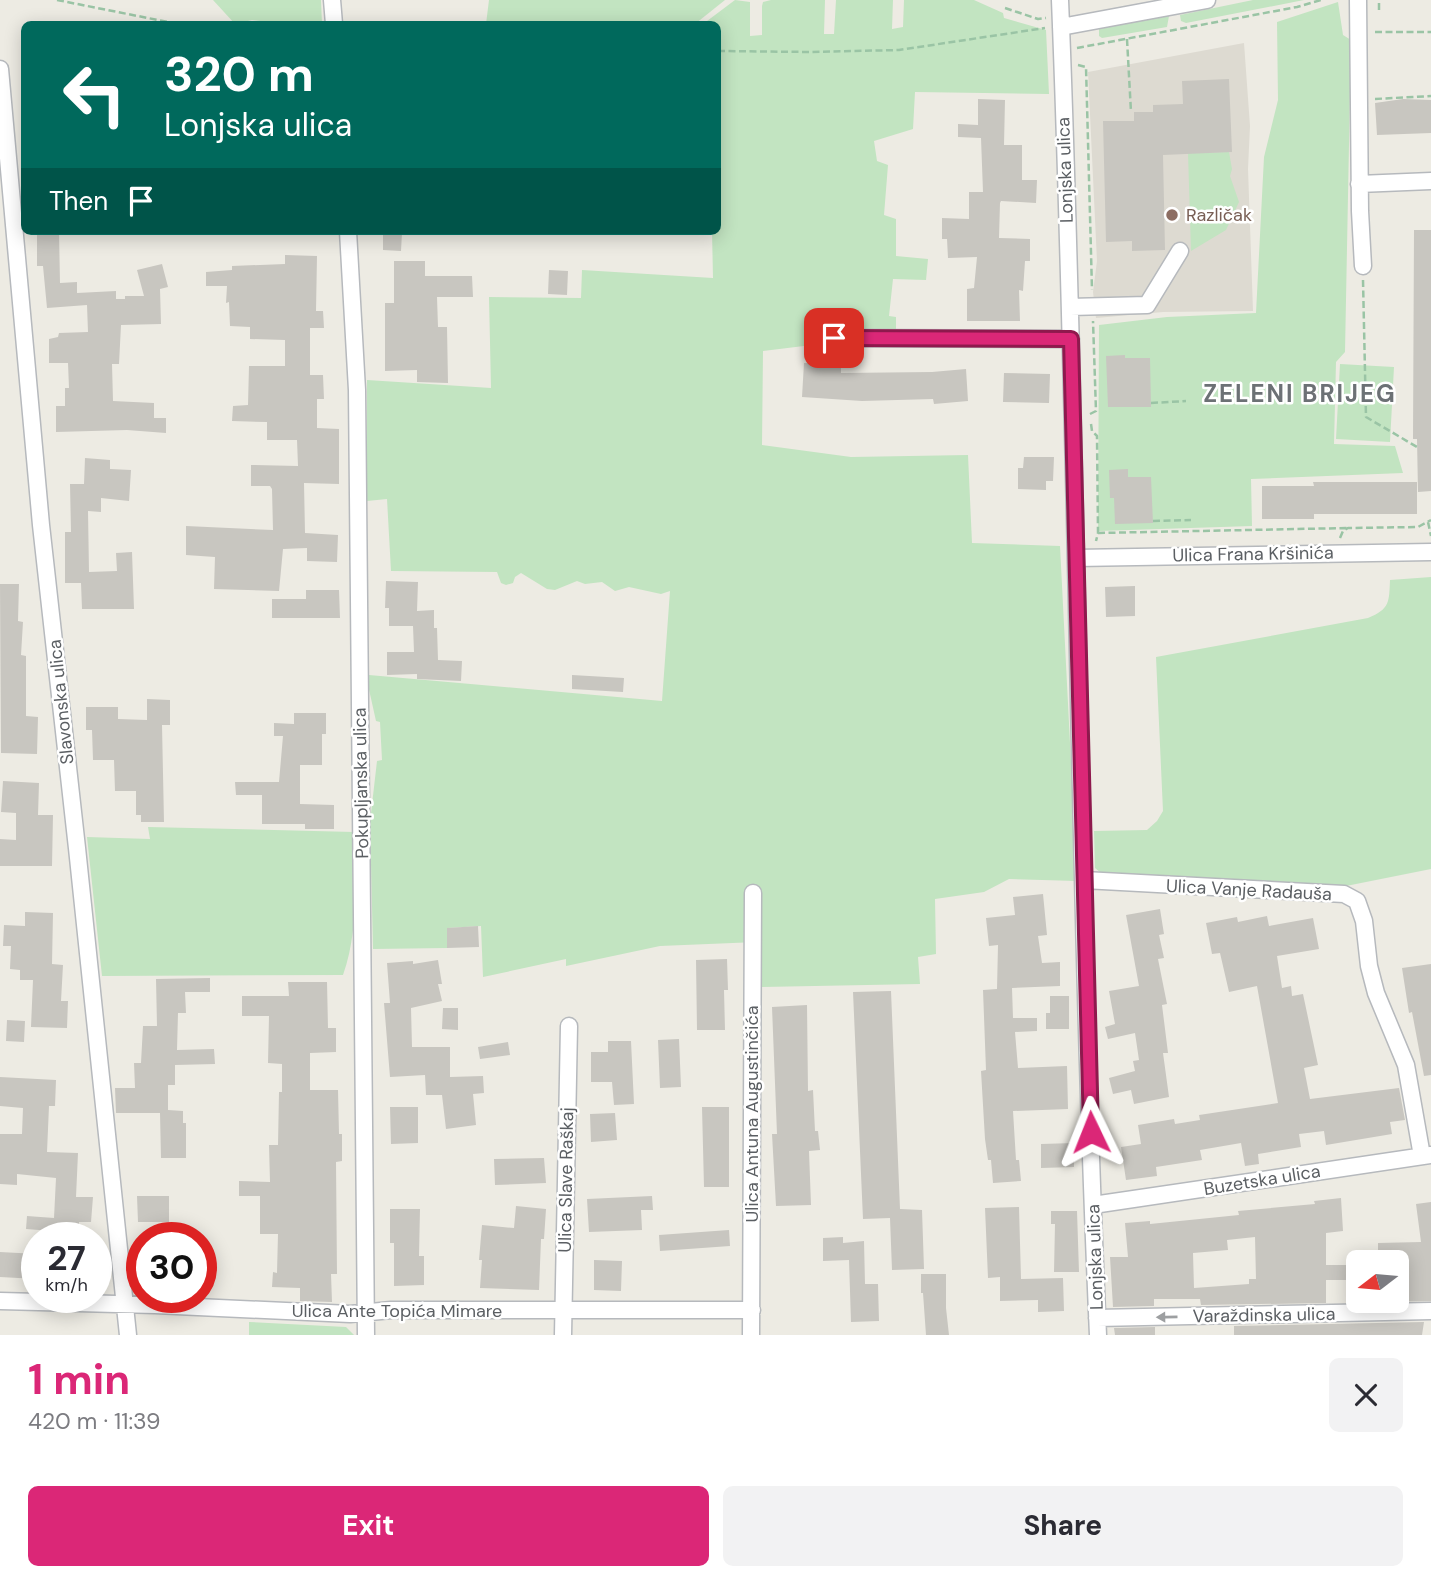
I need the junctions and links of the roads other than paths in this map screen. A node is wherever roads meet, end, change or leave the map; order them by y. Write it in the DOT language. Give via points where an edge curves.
graph roads {
  1 [pos="332,0"];
  2 [pos="1060,0"];
  3 [pos="1207,0"];
  4 [pos="1358,0"];
  5 [pos="334,21"];
  6 [pos="1061,22"];
  7 [pos="0,69"];
  8 [pos="1431,181"];
  9 [pos="1359,184"];
  10 [pos="348,235"];
  11 [pos="1180,251"];
  12 [pos="1363,266"];
  13 [pos="1070,307"];
  14 [pos="834,338"];
  15 [pos="1071,339"];
  16 [pos="1431,552"];
  17 [pos="1076,558"];
  18 [pos="1084,880"];
  19 [pos="753,893"];
  20 [pos="569,1026"];
  21 [pos="1427,1156"];
  22 [pos="1093,1205"];
  23 [pos="126,1297"];
  24 [pos="0,1301"];
  25 [pos="126,1306"];
  26 [pos="217,1309"];
  27 [pos="564,1310"];
  28 [pos="752,1310"];
  29 [pos="1431,1311"];
  30 [pos="127,1313"];
  31 [pos="366,1314"];
  32 [pos="1097,1327"];
  33 [pos="128,1335"];
  34 [pos="366,1335"];
  35 [pos="563,1335"];
  36 [pos="751,1335"];
  1 -- 5 [label="street"];
  2 -- 6 [label="street, Lonjska ulica"];
  3 -- 6 [label="street"];
  4 -- 9 [label="street"];
  6 -- 13 [label="street, Lonjska ulica"];
  7 -- 23 [label="street, Slavonska ulica" via="41,525"];
  8 -- 9 [label="street"];
  9 -- 12 [label="street"];
  10 -- 31 [label="street, Pokupljanska ulica" via="357,390"];
  11 -- 13 [label="street" via="1147,305"];
  13 -- 15 [label="street, Lonjska ulica"];
  14 -- 15 [label="street"];
  15 -- 17 [label="street, Lonjska ulica"];
  16 -- 17 [label="street, Ulica Frana Kršinića"];
  17 -- 18 [label="street, Lonjska ulica"];
  18 -- 21 [label="street, Ulica Vanje Radauša" via="1344,894 1357,901 1376,993 1406,1065"];
  18 -- 22 [label="street, Lonjska ulica"];
  19 -- 28 [label="street, Ulica Antuna Augustinčića"];
  20 -- 27 [label="street, Ulica Slave Raškaj"];
  21 -- 22 [label="street, Buzetska ulica"];
  22 -- 32 [label="street, Lonjska ulica"];
  24 -- 25 [label="street, Ulica Ante Topića Mimare"];
  26 -- 31 [label="street, Ulica Ante Topića Mimare"];
  27 -- 28 [label="street, Ulica Ante Topića Mimare"];
  27 -- 31 [label="street, Ulica Ante Topića Mimare"];
  27 -- 35 [label="street, Ulica Slave Raškaj"];
  28 -- 36 [label="street, Ulica Antuna Augustinčića"];
  29 -- 32 [label="street, Varaždinska ulica, one-way"];
  30 -- 33 [label="street, Slavonska ulica"];
  31 -- 34 [label="street, Pokupljanska ulica"];
}
